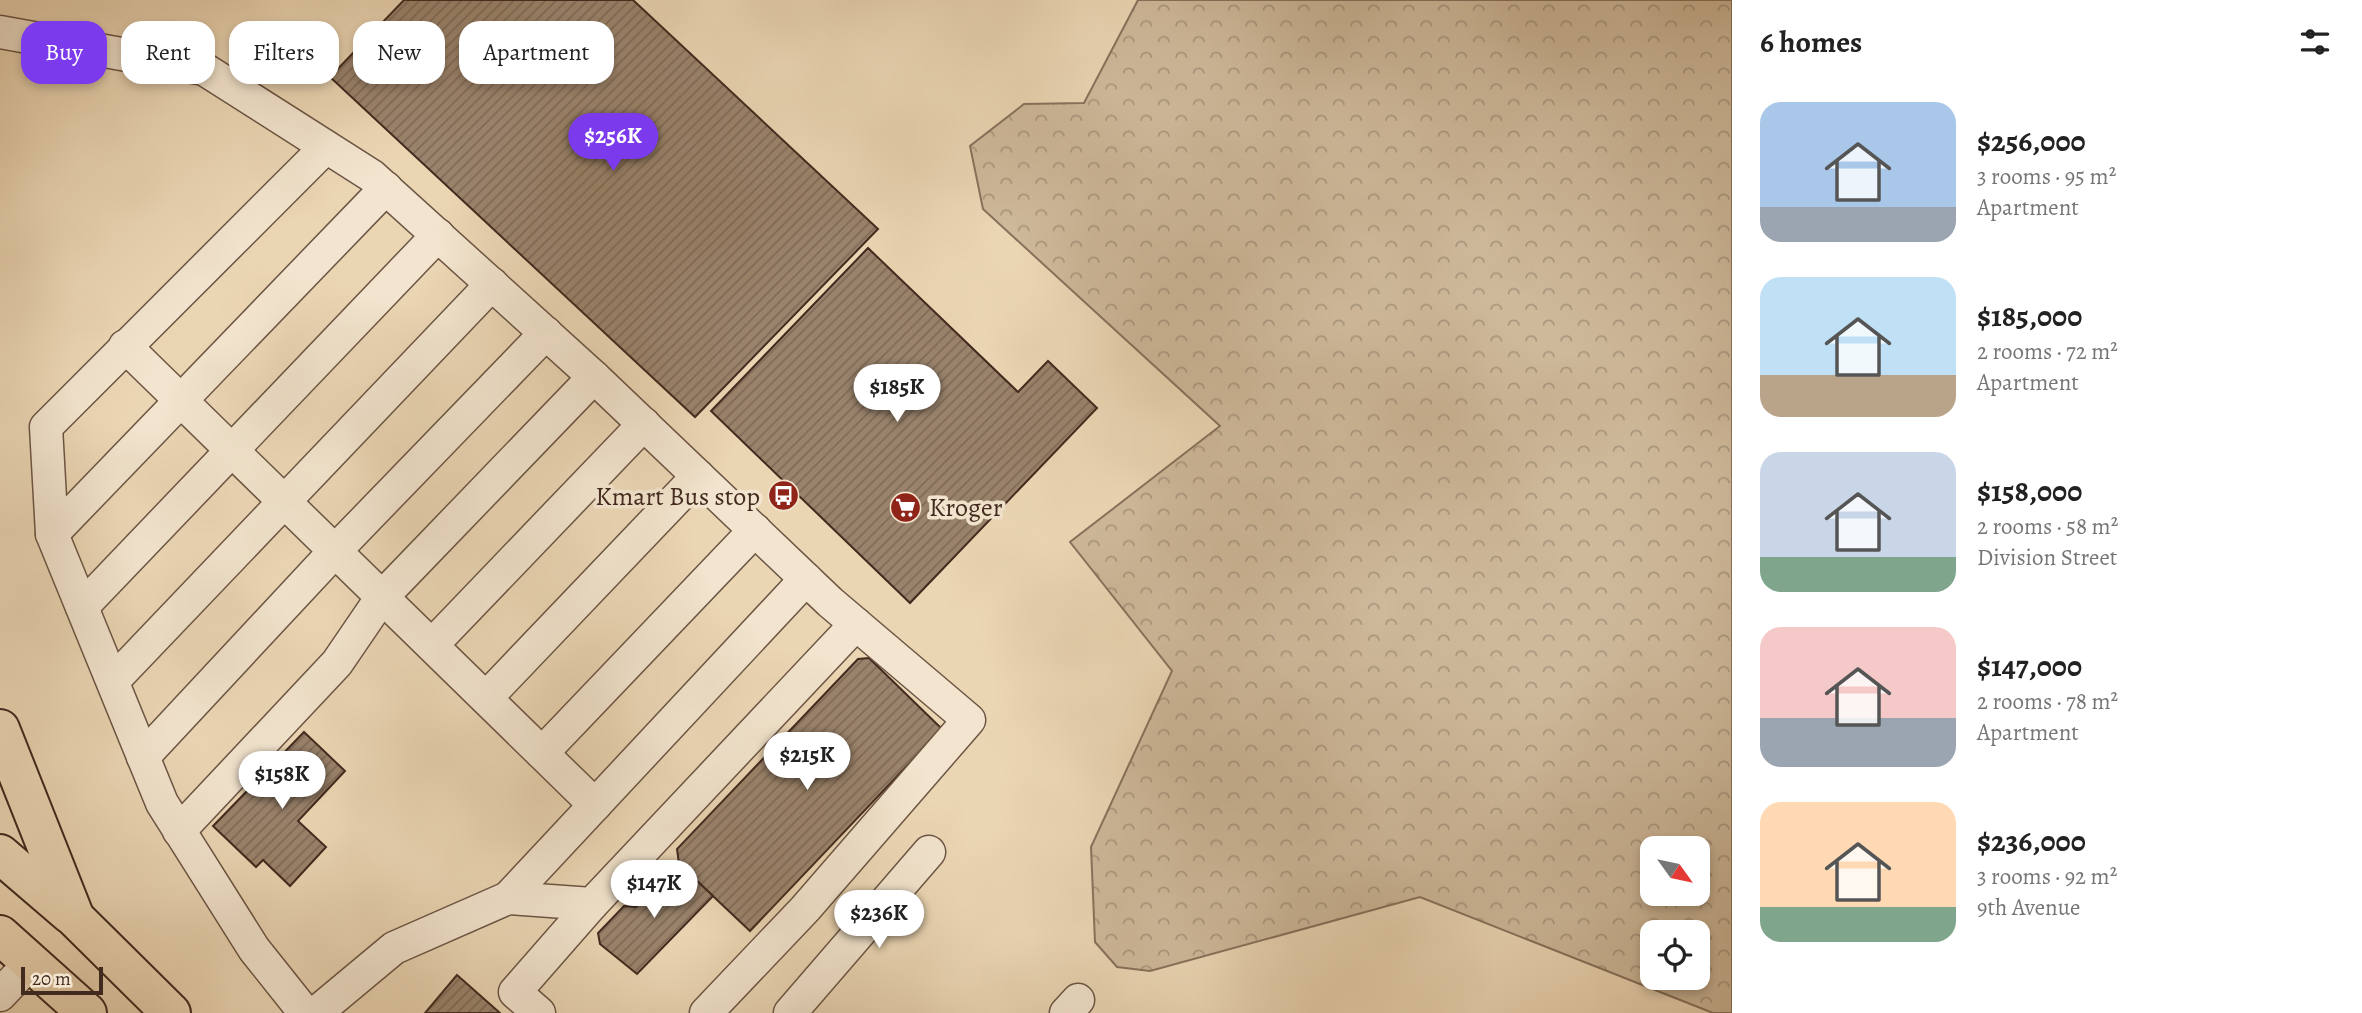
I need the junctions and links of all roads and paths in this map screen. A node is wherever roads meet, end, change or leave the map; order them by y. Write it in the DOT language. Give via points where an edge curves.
graph roads {
  1 [pos="0,32"];
  2 [pos="327,147"];
  3 [pos="386,188"];
  4 [pos="438,236"];
  5 [pos="492,284"];
  6 [pos="546,333"];
  7 [pos="125,346"];
  8 [pos="594,377"];
  9 [pos="182,402"];
  10 [pos="644,424"];
  11 [pos="232,450"];
  12 [pos="698,476"];
  13 [pos="285,502"];
  14 [pos="755,530"];
  15 [pos="52,534"];
  16 [pos="335,551"];
  17 [pos="806,579"];
  18 [pos="382,597"];
  19 [pos="82,607"];
  20 [pos="856,624"];
  21 [pos="432,645"];
  22 [pos="113,681"];
  23 [pos="486,698"];
  24 [pos="0,729"];
  25 [pos="542,753"];
  26 [pos="143,757"];
  27 [pos="595,805"];
  28 [pos="179,831"];
  29 [pos="929,852"];
  30 [pos="0,854"];
  31 [pos="508,898"];
  32 [pos="592,904"];
  33 [pos="75,918"];
  34 [pos="0,934"];
  35 [pos="30,963"];
  36 [pos="0,995"];
  37 [pos="87,1013"];
  38 [pos="171,1013"];
  39 [pos="305,1013"];
  40 [pos="316,1013"];
  41 [pos="539,1013"];
  42 [pos="706,1013"];
  43 [pos="790,1013"];
  1 -- 2 [label="street" via="204,69"];
  2 -- 3 [label="street"];
  2 -- 7 [label="street"];
  3 -- 4 [label="street"];
  3 -- 9 [label="street"];
  4 -- 5 [label="street"];
  4 -- 11 [label="street"];
  5 -- 6 [label="street"];
  5 -- 13 [label="street"];
  6 -- 8 [label="street"];
  6 -- 16 [label="street"];
  7 -- 9 [label="street"];
  7 -- 15 [label="street" via="46,427"];
  8 -- 10 [label="street"];
  8 -- 18 [label="street"];
  9 -- 11 [label="street"];
  9 -- 15 [label="street"];
  10 -- 12 [label="street"];
  10 -- 21 [label="street"];
  11 -- 13 [label="street"];
  11 -- 19 [label="street"];
  12 -- 14 [label="street"];
  12 -- 23 [label="street"];
  13 -- 16 [label="street"];
  13 -- 22 [label="street"];
  14 -- 17 [label="street"];
  14 -- 25 [label="street"];
  15 -- 19 [label="street"];
  16 -- 18 [label="street"];
  16 -- 26 [label="street"];
  17 -- 20 [label="street"];
  17 -- 27 [label="street"];
  18 -- 21 [label="street"];
  18 -- 28 [label="street" via="337,663"];
  19 -- 22 [label="street"];
  20 -- 32 [label="street"];
  20 -- 42 [label="street" via="969,720 805,909"];
  21 -- 23 [label="street"];
  22 -- 26 [label="street"];
  23 -- 25 [label="street"];
  24 -- 33 [label="main road"];
  25 -- 27 [label="street"];
  26 -- 28 [label="street"];
  27 -- 31 [label="street"];
  28 -- 39 [label="street" via="254,949"];
  29 -- 43 [label="street"];
  30 -- 33 [label="main road"];
  31 -- 32 [label="street"];
  31 -- 40 [label="street" via="394,948"];
  32 -- 41 [label="street" via="515,992"];
  33 -- 38 [label="main road"];
  34 -- 35 [label="main road"];
  35 -- 36 [label="street"];
  35 -- 37 [label="main road"];
}
